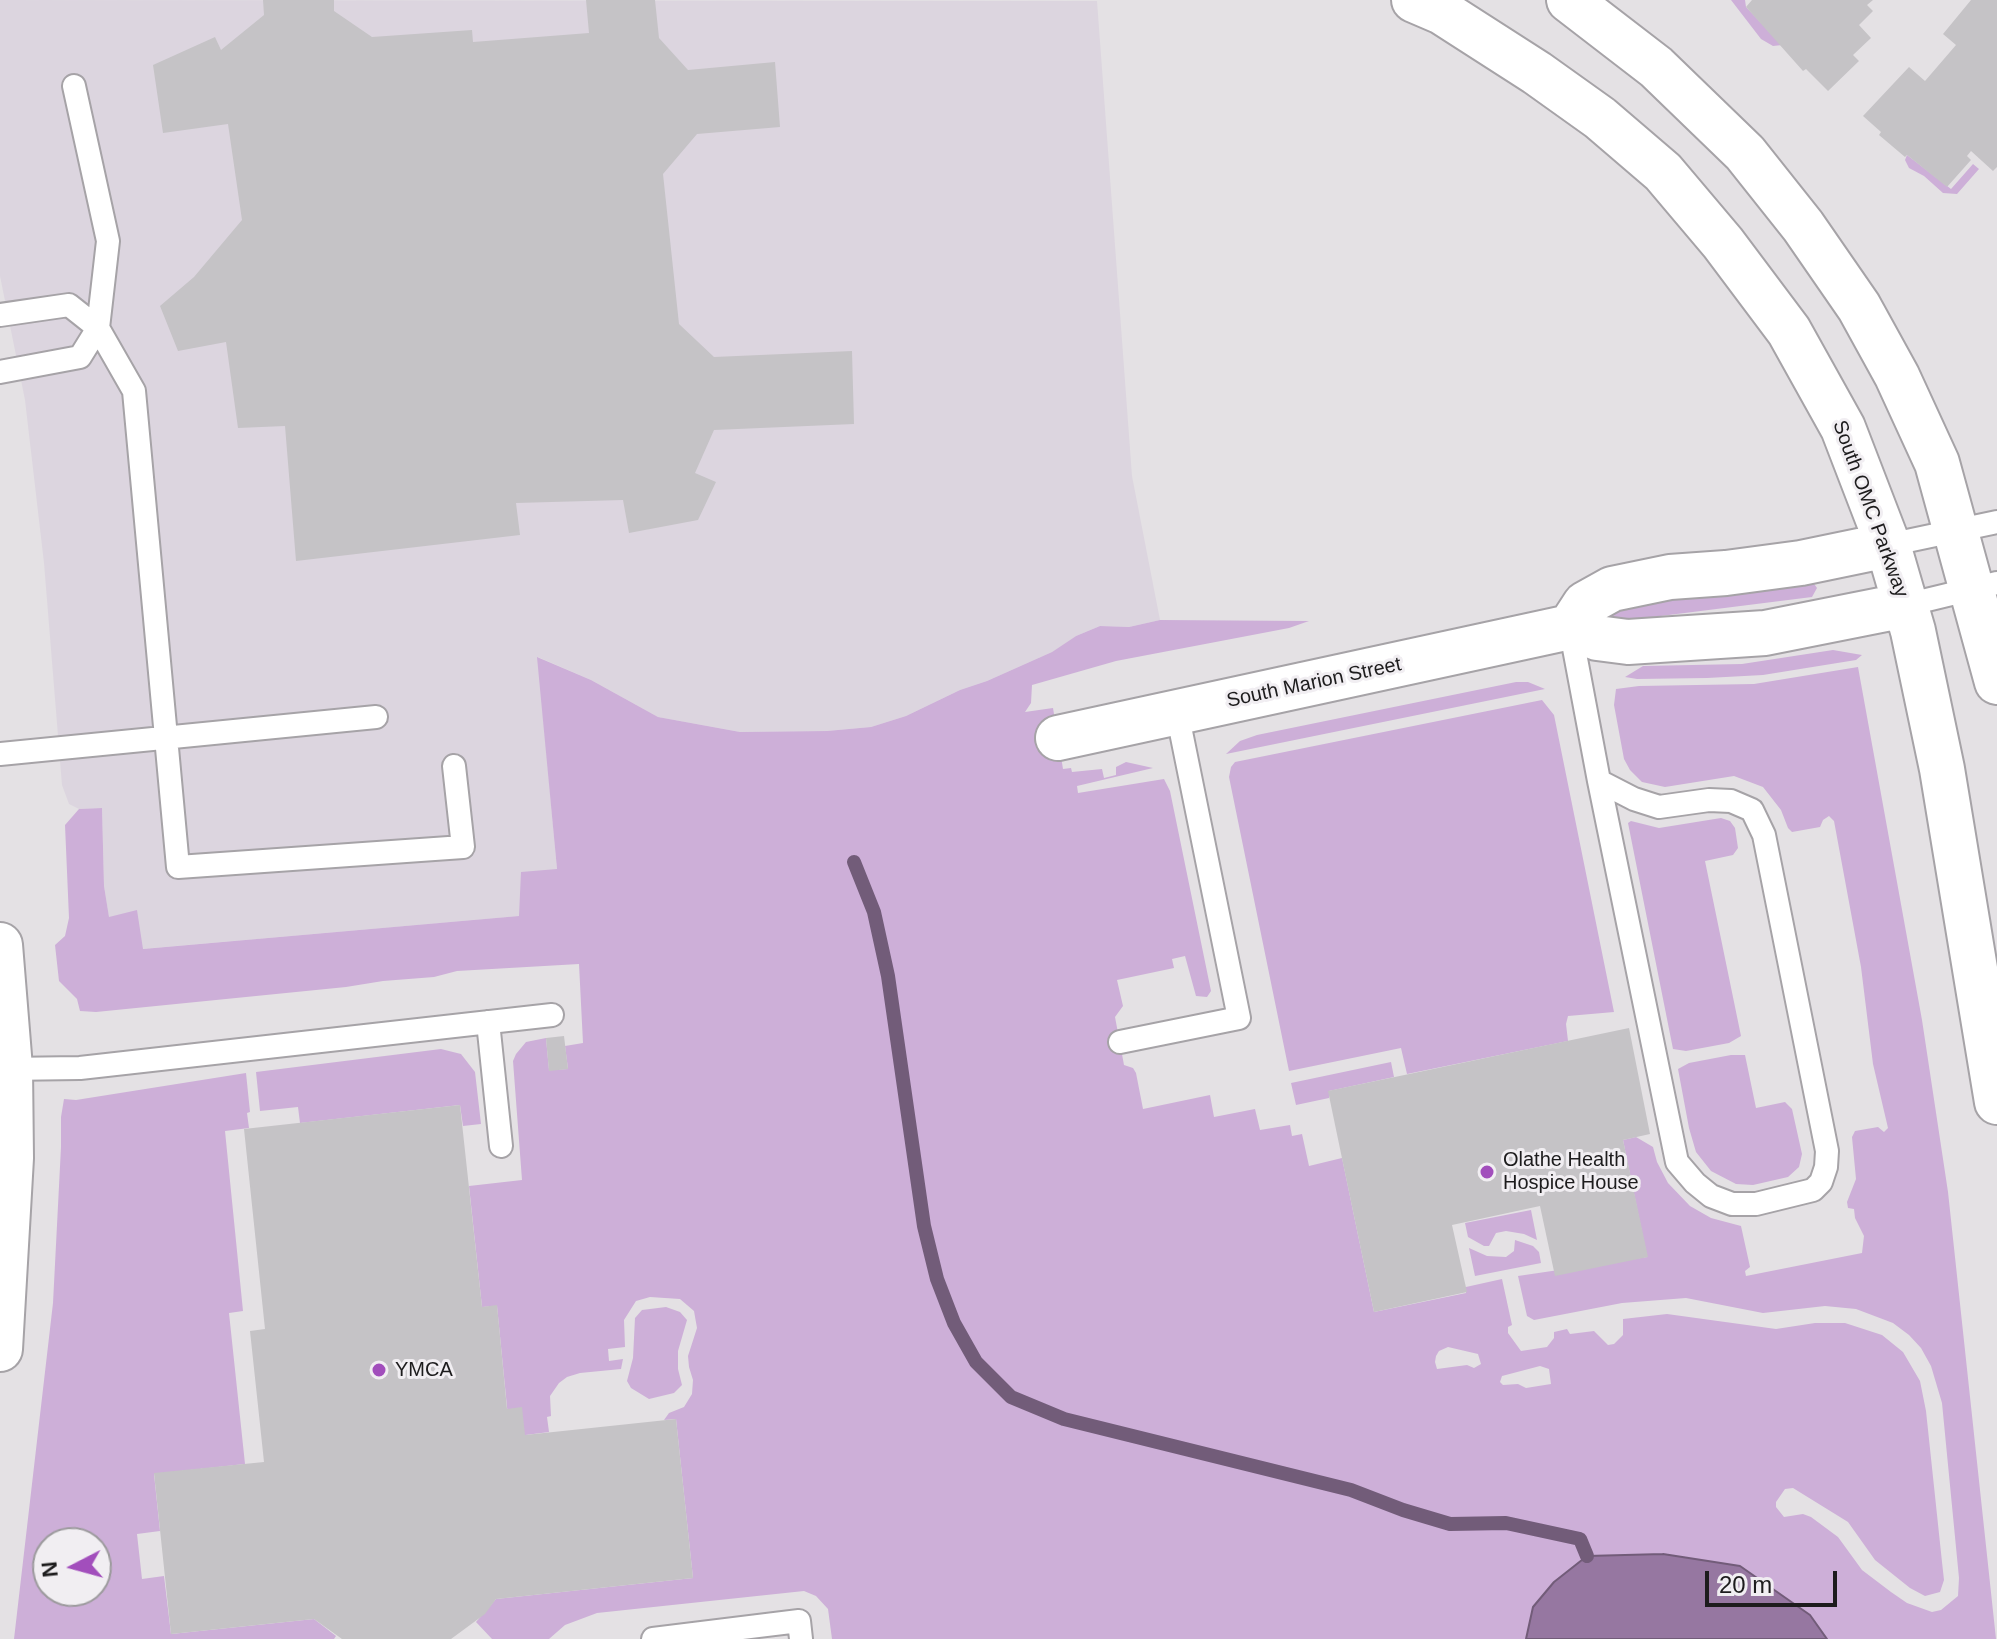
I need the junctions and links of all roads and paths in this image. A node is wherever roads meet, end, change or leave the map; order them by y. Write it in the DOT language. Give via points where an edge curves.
graph roads {
  1 [pos="1414,0"];
  2 [pos="1569,0"];
  3 [pos="74,86"];
  4 [pos="0,315"];
  5 [pos="98,328"];
  6 [pos="0,372"];
  7 [pos="1976,526"];
  8 [pos="1888,545"];
  9 [pos="1984,586"];
  10 [pos="1906,605"];
  11 [pos="1570,627"];
  12 [pos="1997,682"];
  13 [pos="1177,712"];
  14 [pos="376,717"];
  15 [pos="166,738"];
  16 [pos="1058,738"];
  17 [pos="0,754"];
  18 [pos="454,766"];
  19 [pos="1599,781"];
  20 [pos="0,945"];
  21 [pos="552,1015"];
  22 [pos="488,1022"];
  23 [pos="1120,1042"];
  24 [pos="5,1068"];
  25 [pos="1997,1102"];
  26 [pos="501,1146"];
  27 [pos="0,1349"];
  28 [pos="653,1639"];
  29 [pos="801,1639"];
  1 -- 8 [label="street, South OMC Parkway" via="1537,73 1663,172 1789,331 1843,428"];
  2 -- 7 [label="street" via="1668,78 1745,153 1803,226 1859,307 1937,463"];
  3 -- 5 [label="lane" via="108,241"];
  4 -- 5 [label="lane" via="69,305"];
  5 -- 6 [label="lane" via="80,357"];
  5 -- 15 [label="lane" via="134,391"];
  7 -- 8 [label="lane"];
  7 -- 9 [label="street"];
  8 -- 10 [label="street, South OMC Parkway"];
  8 -- 11 [label="street" via="1801,563 1612,589 1585,604"];
  9 -- 10 [label="lane"];
  9 -- 12 [label="street"];
  10 -- 11 [label="street" via="1765,633 1628,642"];
  10 -- 25 [label="street, South OMC Parkway" via="1942,769"];
  11 -- 13 [label="street, South Marion Street"];
  11 -- 19 [label="lane"];
  13 -- 16 [label="street, South Marion Street"];
  13 -- 23 [label="lane" via="1239,1018"];
  14 -- 15 [label="lane"];
  15 -- 17 [label="lane"];
  15 -- 18 [label="lane" via="178,867 463,847"];
  19 -- 19 [label="lane" via="1677,1162 1711,1196 1732,1204 1756,1204 1813,1190 1821,1182 1827,1151 1764,835 1752,810 1731,801 1709,800 1659,807"];
  20 -- 24 [label="street"];
  21 -- 22 [label="lane"];
  22 -- 24 [label="lane" via="80,1068"];
  22 -- 26 [label="lane"];
  24 -- 27 [label="street" via="11,1158"];
  28 -- 29 [label="lane" via="799,1621"];
}
